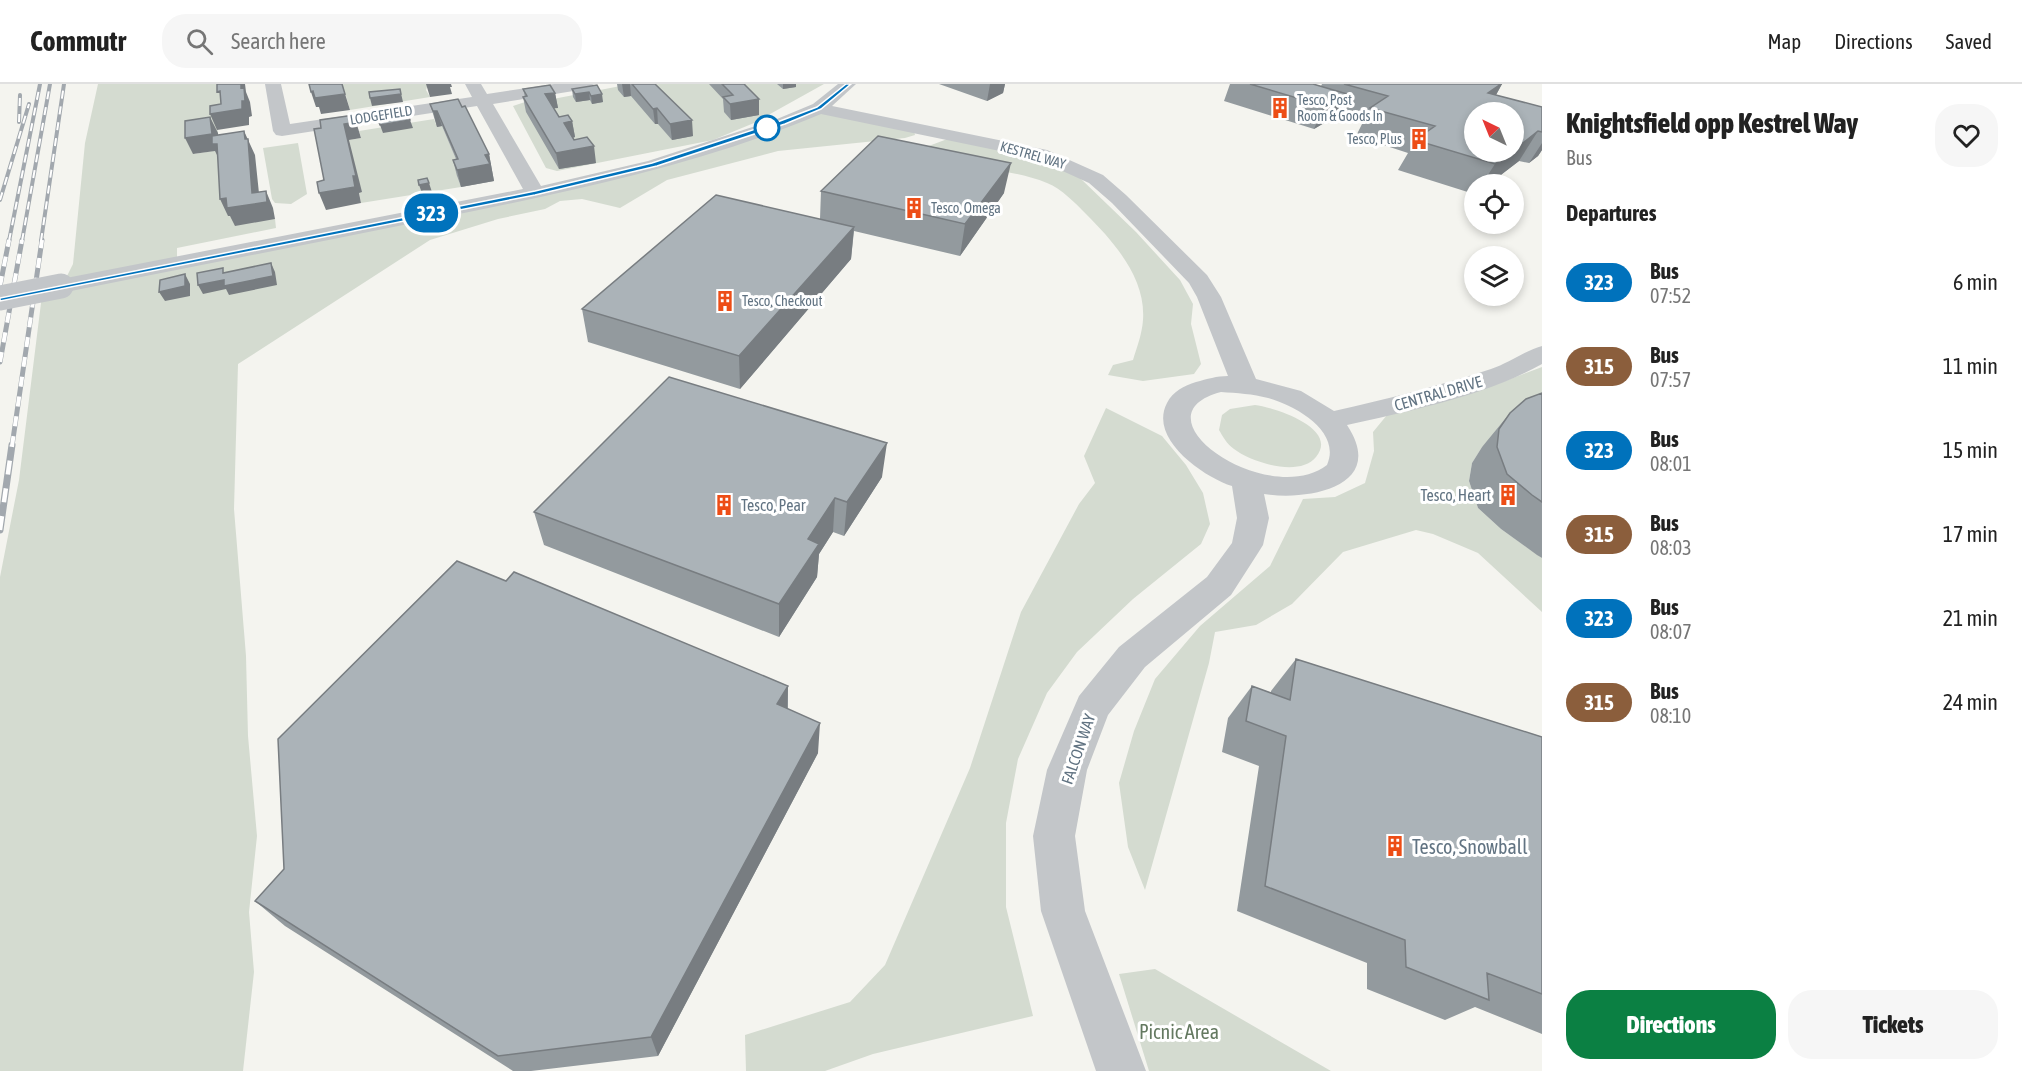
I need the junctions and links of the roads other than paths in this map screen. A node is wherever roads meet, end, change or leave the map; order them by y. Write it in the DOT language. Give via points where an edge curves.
graph roads {
  1 [pos="273,84"];
  2 [pos="586,84"];
  3 [pos="848,84"];
  4 [pos="477,92"];
  5 [pos="819,108"];
  6 [pos="535,193"];
  7 [pos="0,298"];
  8 [pos="1542,354"];
  9 [pos="1245,385"];
  10 [pos="1329,421"];
  11 [pos="1246,480"];
  12 [pos="1121,1071"];
  1 -- 4 [label="street, LODGEFIELD" via="282,138"];
  2 -- 4 [label="street, LODGEFIELD"];
  3 -- 5 [label="street"];
  4 -- 6 [label="street"];
  5 -- 6 [label="street" via="654,165"];
  5 -- 9 [label="street, KESTREL WAY" via="1040,154 1096,178 1199,280"];
  6 -- 7 [label="street, bridge"];
  8 -- 10 [label="street, CENTRAL DRIVE" via="1509,372 1440,395"];
  9 -- 10 [label="street" via="1291,397"];
  9 -- 11 [label="street" via="1221,384 1187,396 1178,408 1176,423 1198,454 1219,469"];
  10 -- 11 [label="street" via="1342,437 1346,454 1341,469 1326,480 1303,486"];
  11 -- 12 [label="street, FALCON WAY" via="1253,518 1247,545 1218,586 1132,657 1092,707 1067,770 1054,836 1063,911"];
}
